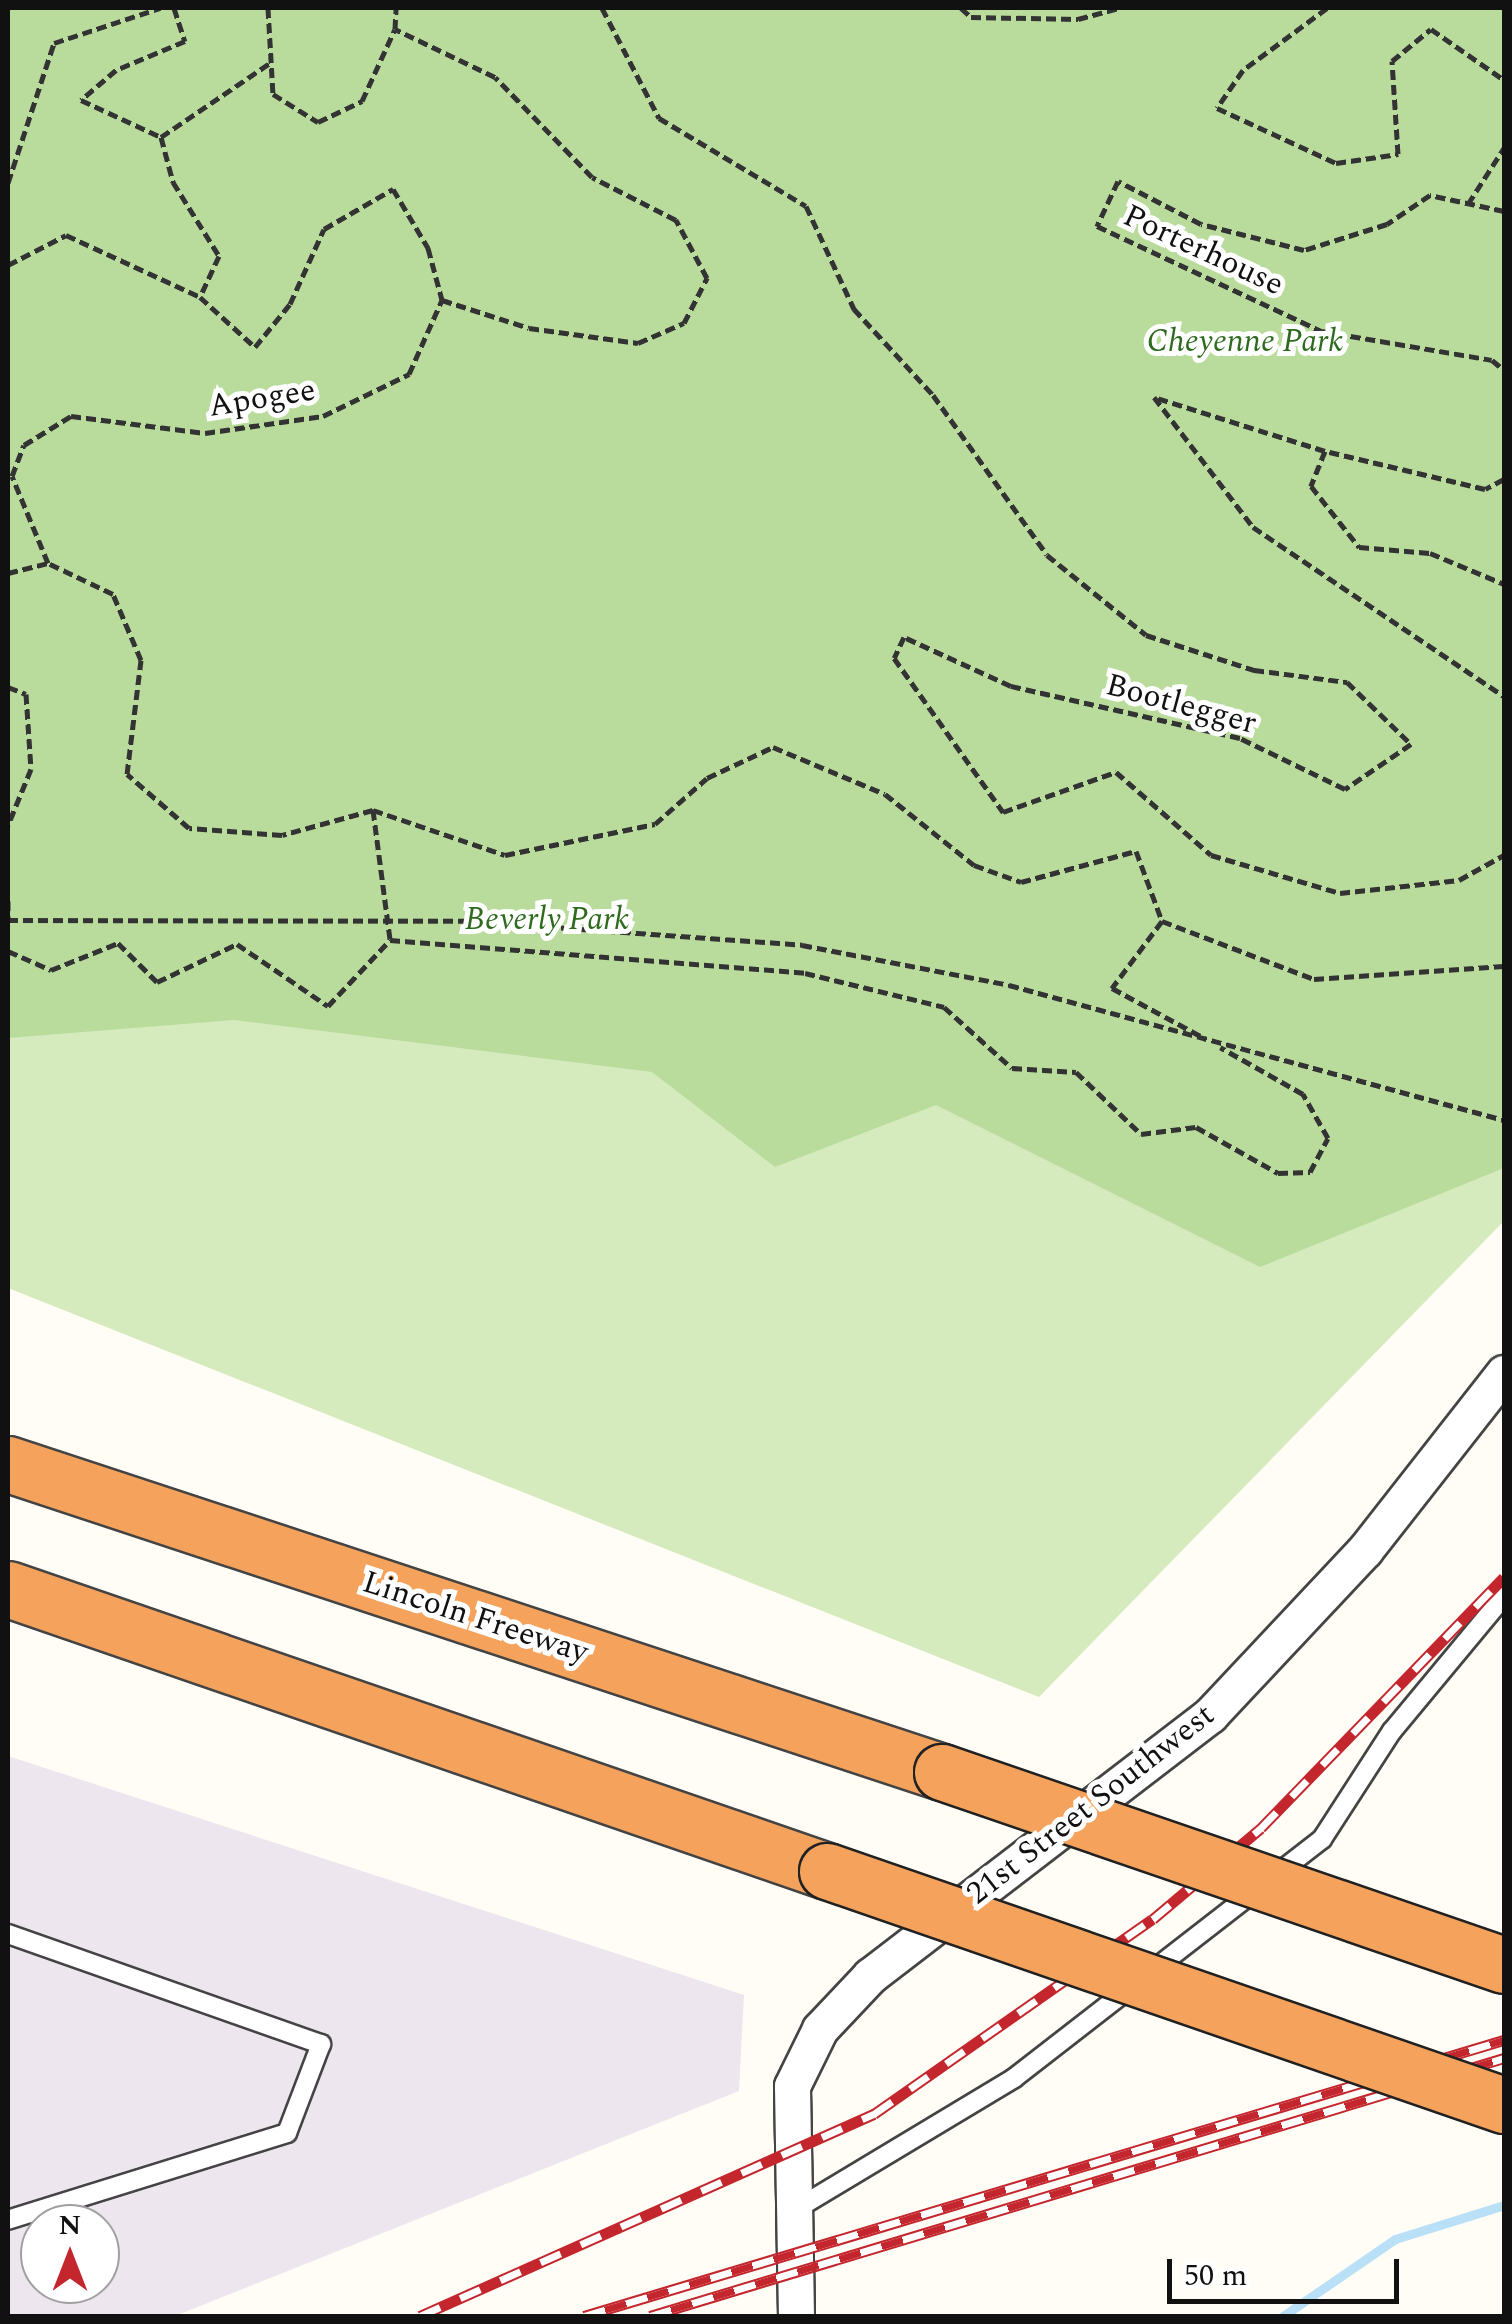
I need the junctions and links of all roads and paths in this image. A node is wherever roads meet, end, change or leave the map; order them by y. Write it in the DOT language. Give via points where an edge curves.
graph roads {
  1 [pos="160,8"];
  2 [pos="174,8"];
  3 [pos="268,8"];
  4 [pos="396,8"];
  5 [pos="586,8"];
  6 [pos="961,8"];
  7 [pos="1119,8"];
  8 [pos="1327,8"];
  9 [pos="600,10"];
  10 [pos="395,29"];
  11 [pos="273,61"];
  12 [pos="1504,80"];
  13 [pos="161,138"];
  14 [pos="1504,148"];
  15 [pos="8,183"];
  16 [pos="1468,204"];
  17 [pos="1504,212"];
  18 [pos="8,265"];
  19 [pos="200,297"];
  20 [pos="442,300"];
  21 [pos="1504,370"];
  22 [pos="1325,451"];
  23 [pos="1504,479"];
  24 [pos="48,564"];
  25 [pos="8,573"];
  26 [pos="1504,584"];
  27 [pos="8,688"];
  28 [pos="1504,696"];
  29 [pos="373,810"];
  30 [pos="8,825"];
  31 [pos="1504,856"];
  32 [pos="8,901"];
  33 [pos="8,920"];
  34 [pos="383,921"];
  35 [pos="1162,921"];
  36 [pos="390,940"];
  37 [pos="8,951"];
  38 [pos="1504,966"];
  39 [pos="1214,1043"];
  40 [pos="1504,1120"];
  41 [pos="1504,1373"];
  42 [pos="8,1464"];
  43 [pos="8,1589"];
  44 [pos="1504,1596"];
  45 [pos="8,1934"];
  46 [pos="1504,1965"];
  47 [pos="1504,2106"];
  48 [pos="792,2212"];
  49 [pos="8,2220"];
  50 [pos="796,2316"];
  1 -- 15 [label="path" via="54,43"];
  2 -- 13 [label="path" via="185,41 116,70 82,100"];
  3 -- 11 [label="path"];
  4 -- 10 [label="path"];
  5 -- 9 [label="path"];
  6 -- 7 [label="path" via="971,17 1078,19"];
  8 -- 12 [label="path" via="1242,70 1217,108 1336,163 1398,154 1392,61 1431,29"];
  9 -- 31 [label="path, Bootlegger" via="659,118 806,206 854,309 933,395 1047,555 1146,636 1254,670 1347,682 1411,744 1345,788 1240,738 1011,686 904,638 894,658 1002,812 1116,772 1211,856 1340,893 1459,880"];
  10 -- 11 [label="path" via="362,101 318,122 273,94"];
  10 -- 20 [label="path" via="495,77 592,177 676,220 707,278 684,323 638,344 530,328"];
  11 -- 13 [label="path"];
  13 -- 19 [label="path" via="173,182 220,256"];
  14 -- 16 [label="path"];
  16 -- 17 [label="path, Porterhouse"];
  16 -- 21 [label="path, Porterhouse" via="1430,196 1387,224 1304,250 1201,224 1118,182 1097,226 1322,331 1492,360"];
  18 -- 19 [label="path" via="66,235"];
  19 -- 20 [label="path" via="256,347 290,304 324,228 393,189 428,248"];
  20 -- 24 [label="path, Apogee" via="409,374 323,416 205,433 70,416 24,445 12,476"];
  22 -- 23 [label="path" via="1485,489"];
  22 -- 26 [label="path" via="1311,486 1359,548 1430,552"];
  22 -- 28 [label="path" via="1154,397 1252,527"];
  24 -- 25 [label="path"];
  24 -- 29 [label="path" via="113,594 140,660 127,774 188,828 282,835"];
  27 -- 30 [label="path" via="26,694 31,770"];
  29 -- 34 [label="path"];
  29 -- 35 [label="path" via="505,856 655,824 707,778 773,747 884,794 974,865 1021,882 1136,851"];
  32 -- 33 [label="path"];
  33 -- 34 [label="path"];
  34 -- 36 [label="path"];
  34 -- 39 [label="path" via="802,946 1009,985"];
  35 -- 38 [label="path" via="1314,978"];
  35 -- 39 [label="path" via="1112,988"];
  36 -- 37 [label="path" via="328,1006 237,944 157,982 118,943 51,970"];
  36 -- 39 [label="path" via="806,973 944,1006 1012,1068 1076,1072 1141,1134 1196,1127 1278,1173 1310,1172 1328,1138 1303,1094"];
  39 -- 40 [label="path"];
  41 -- 48 [label="street, 21st Street Southwest" via="1365,1550 1210,1715 870,1976 820,2030 792,2086"];
  42 -- 46 [label="highway, Lincoln Freeway, bridge"];
  43 -- 47 [label="highway, bridge"];
  44 -- 48 [label="lane" via="1392,1731 1322,1840 1014,2078"];
  45 -- 49 [label="lane" via="321,2044 288,2133"];
  48 -- 50 [label="street, 21st Street Southwest"];
}
